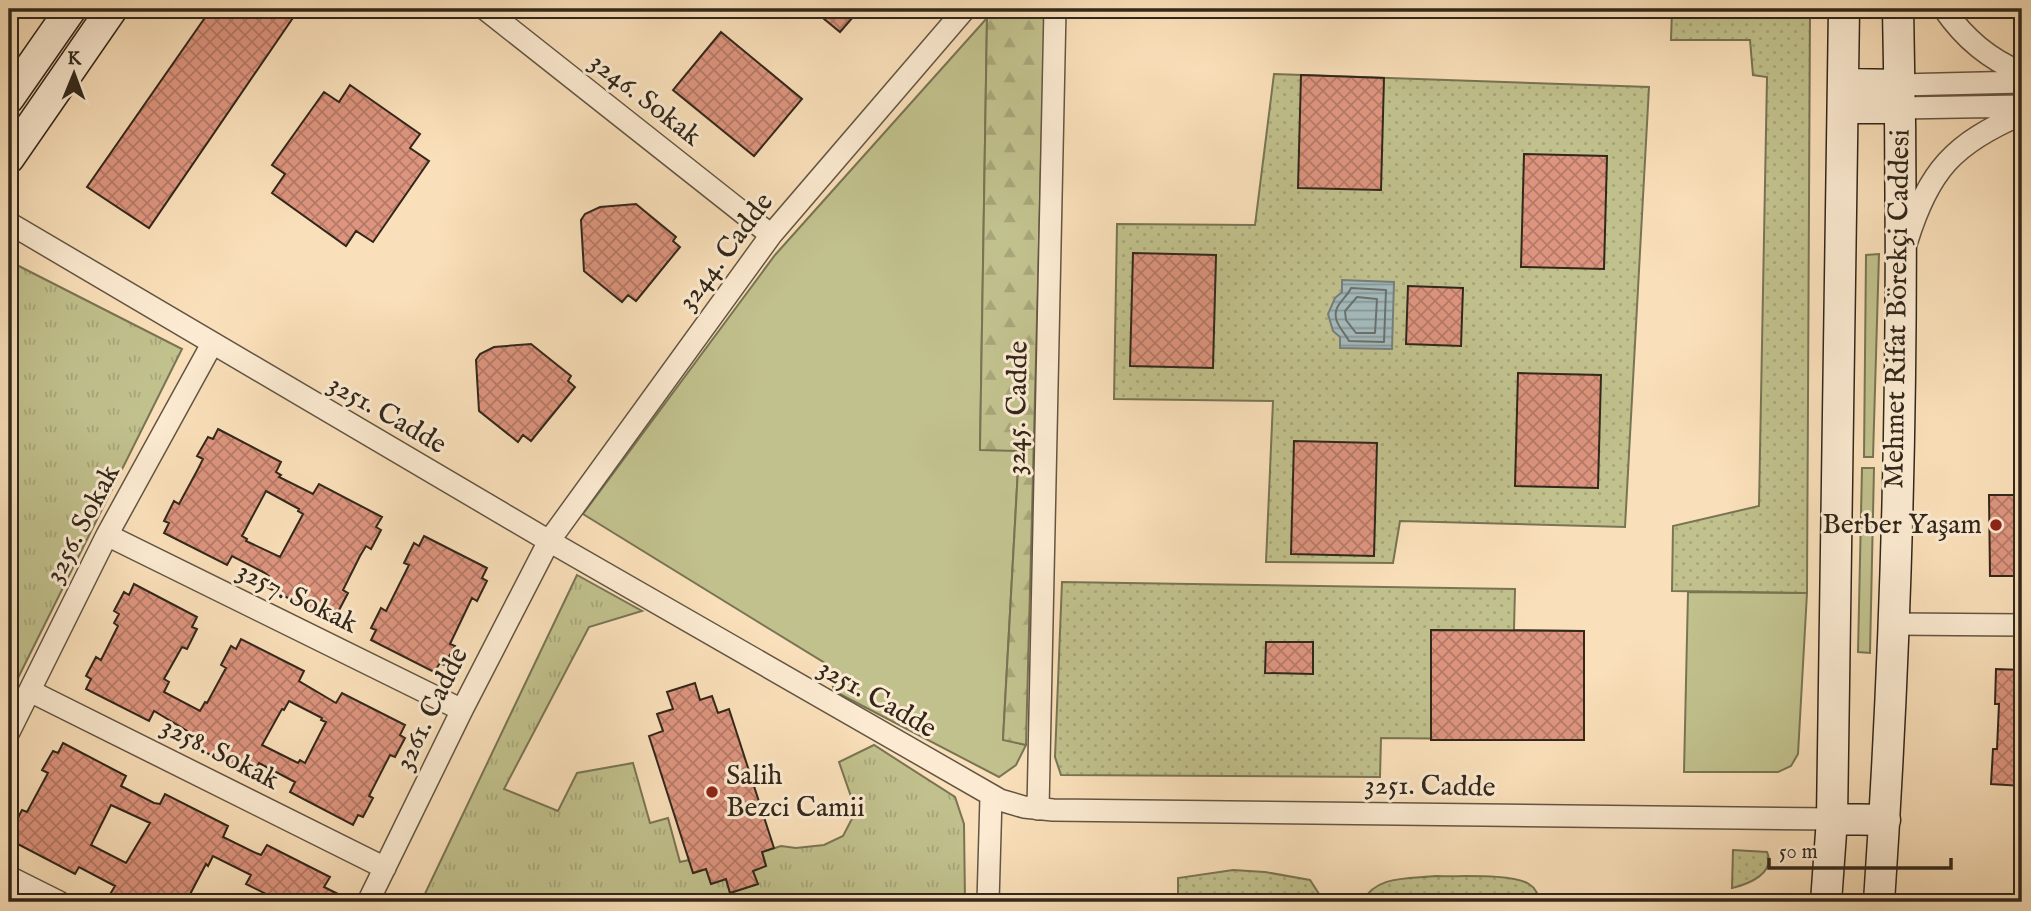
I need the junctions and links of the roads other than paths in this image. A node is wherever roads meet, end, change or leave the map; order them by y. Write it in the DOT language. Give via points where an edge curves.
graph roads {
  1 [pos="71,9"];
  2 [pos="112,9"];
  3 [pos="485,9"];
  4 [pos="965,9"];
  5 [pos="1055,9"];
  6 [pos="1844,9"];
  7 [pos="1898,9"];
  8 [pos="1944,9"];
  9 [pos="2022,73"];
  10 [pos="2022,82"];
  11 [pos="1845,96"];
  12 [pos="1900,96"];
  13 [pos="9,98"];
  14 [pos="2022,106"];
  15 [pos="2022,114"];
  16 [pos="9,158"];
  17 [pos="9,223"];
  18 [pos="771,235"];
  19 [pos="1900,285"];
  20 [pos="212,344"];
  21 [pos="107,535"];
  22 [pos="549,541"];
  23 [pos="1894,624"];
  24 [pos="2022,625"];
  25 [pos="30,691"];
  26 [pos="462,710"];
  27 [pos="9,731"];
  28 [pos="991,797"];
  29 [pos="1038,809"];
  30 [pos="1832,819"];
  31 [pos="1885,820"];
  32 [pos="385,868"];
  33 [pos="9,877"];
  34 [pos="59,902"];
  35 [pos="368,902"];
  36 [pos="988,902"];
  37 [pos="1826,902"];
  38 [pos="1879,902"];
  1 -- 13 [label="main road"];
  2 -- 16 [label="main road"];
  3 -- 18 [label="street, 3246. Sokak"];
  4 -- 18 [label="street, 3244. Cadde"];
  5 -- 29 [label="street, 3245. Cadde"];
  6 -- 11 [label="main road, Mehmet Rifat Börekçi Caddesi"];
  7 -- 12 [label="main road, Mehmet Rifat Börekçi Caddesi"];
  8 -- 9 [label="street" via="1982,51"];
  10 -- 12 [label="street"];
  11 -- 12 [label="main road"];
  11 -- 30 [label="main road, Mehmet Rifat Börekçi Caddesi"];
  12 -- 14 [label="street"];
  12 -- 19 [label="main road, Mehmet Rifat Börekçi Caddesi"];
  15 -- 19 [label="street" via="1971,141 1928,186 1907,242"];
  17 -- 20 [label="street, 3251. Cadde"];
  18 -- 22 [label="street, 3244. Cadde"];
  19 -- 23 [label="main road, Mehmet Rifat Börekçi Caddesi"];
  20 -- 21 [label="street, 3256. Sokak"];
  20 -- 22 [label="street, 3251. Cadde"];
  21 -- 25 [label="street, 3256. Sokak"];
  21 -- 26 [label="street, 3257. Sokak"];
  22 -- 26 [label="street, 3261. Cadde"];
  22 -- 28 [label="street, 3251. Cadde"];
  23 -- 24 [label="street"];
  23 -- 31 [label="main road, Mehmet Rifat Börekçi Caddesi"];
  25 -- 27 [label="street, 3256. Sokak"];
  25 -- 32 [label="street, 3258. Sokak"];
  26 -- 32 [label="street, 3261. Cadde"];
  28 -- 29 [label="street, 3251. Cadde"];
  28 -- 36 [label="street"];
  29 -- 30 [label="street, 3251. Cadde"];
  30 -- 31 [label="main road"];
  30 -- 37 [label="main road, Mehmet Rifat Börekçi Caddesi"];
  31 -- 38 [label="main road, Mehmet Rifat Börekçi Caddesi"];
  32 -- 35 [label="street, 3261. Cadde"];
  33 -- 34 [label="street"];
}
